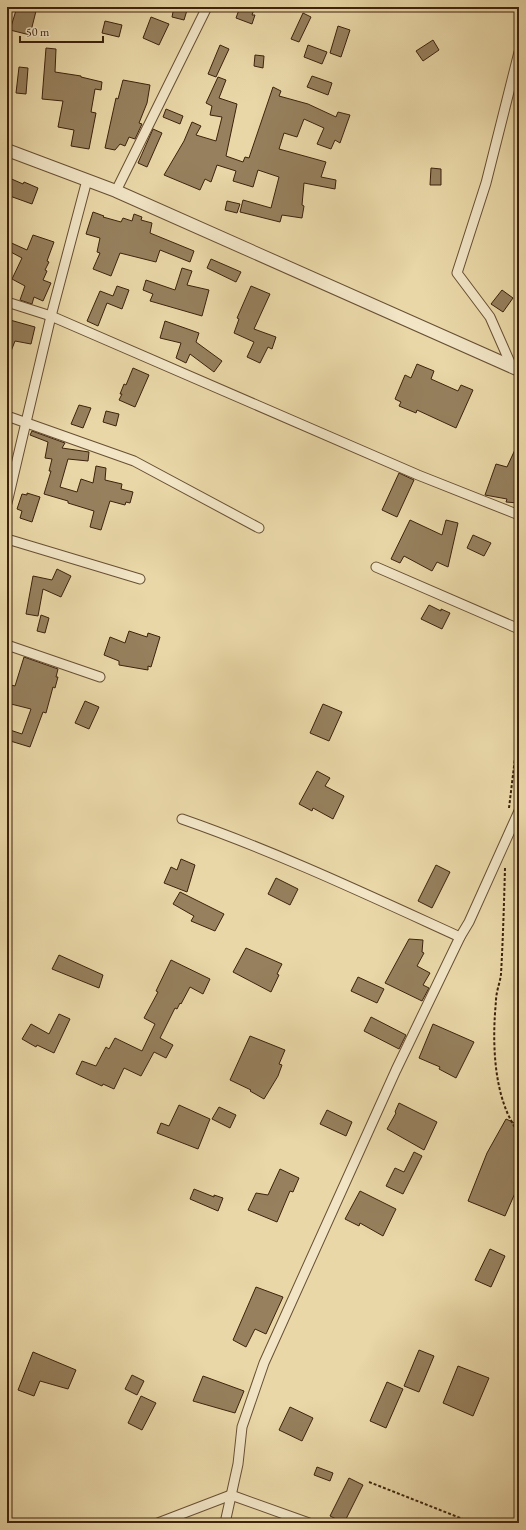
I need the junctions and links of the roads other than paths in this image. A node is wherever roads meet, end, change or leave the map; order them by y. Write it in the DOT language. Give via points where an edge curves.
graph roads {
  1 [pos="207,7"];
  2 [pos="519,52"];
  3 [pos="7,150"];
  4 [pos="86,180"];
  5 [pos="116,191"];
  6 [pos="7,302"];
  7 [pos="51,316"];
  8 [pos="516,369"];
  9 [pos="7,416"];
  10 [pos="26,422"];
  11 [pos="7,503"];
  12 [pos="519,515"];
  13 [pos="259,528"];
  14 [pos="7,539"];
  15 [pos="376,568"];
  16 [pos="140,578"];
  17 [pos="519,629"];
  18 [pos="7,645"];
  19 [pos="100,677"];
  20 [pos="519,811"];
  21 [pos="182,819"];
  22 [pos="460,937"];
  23 [pos="231,1495"];
  24 [pos="158,1523"];
  25 [pos="225,1523"];
  26 [pos="308,1523"];
  1 -- 5 [label="street"];
  2 -- 8 [label="street" via="486,183 458,273 490,317"];
  3 -- 4 [label="street"];
  4 -- 5 [label="street"];
  4 -- 7 [label="street"];
  5 -- 8 [label="street"];
  6 -- 7 [label="street"];
  7 -- 10 [label="street"];
  7 -- 12 [label="street" via="397,466"];
  9 -- 10 [label="street"];
  10 -- 11 [label="street"];
  10 -- 13 [label="street" via="134,461"];
  14 -- 16 [label="street"];
  15 -- 17 [label="street"];
  18 -- 19 [label="street"];
  20 -- 22 [label="street"];
  21 -- 22 [label="street" via="229,835"];
  22 -- 23 [label="street" via="396,1070 264,1363 242,1428"];
  23 -- 24 [label="street"];
  23 -- 25 [label="street"];
  23 -- 26 [label="street"];
}
